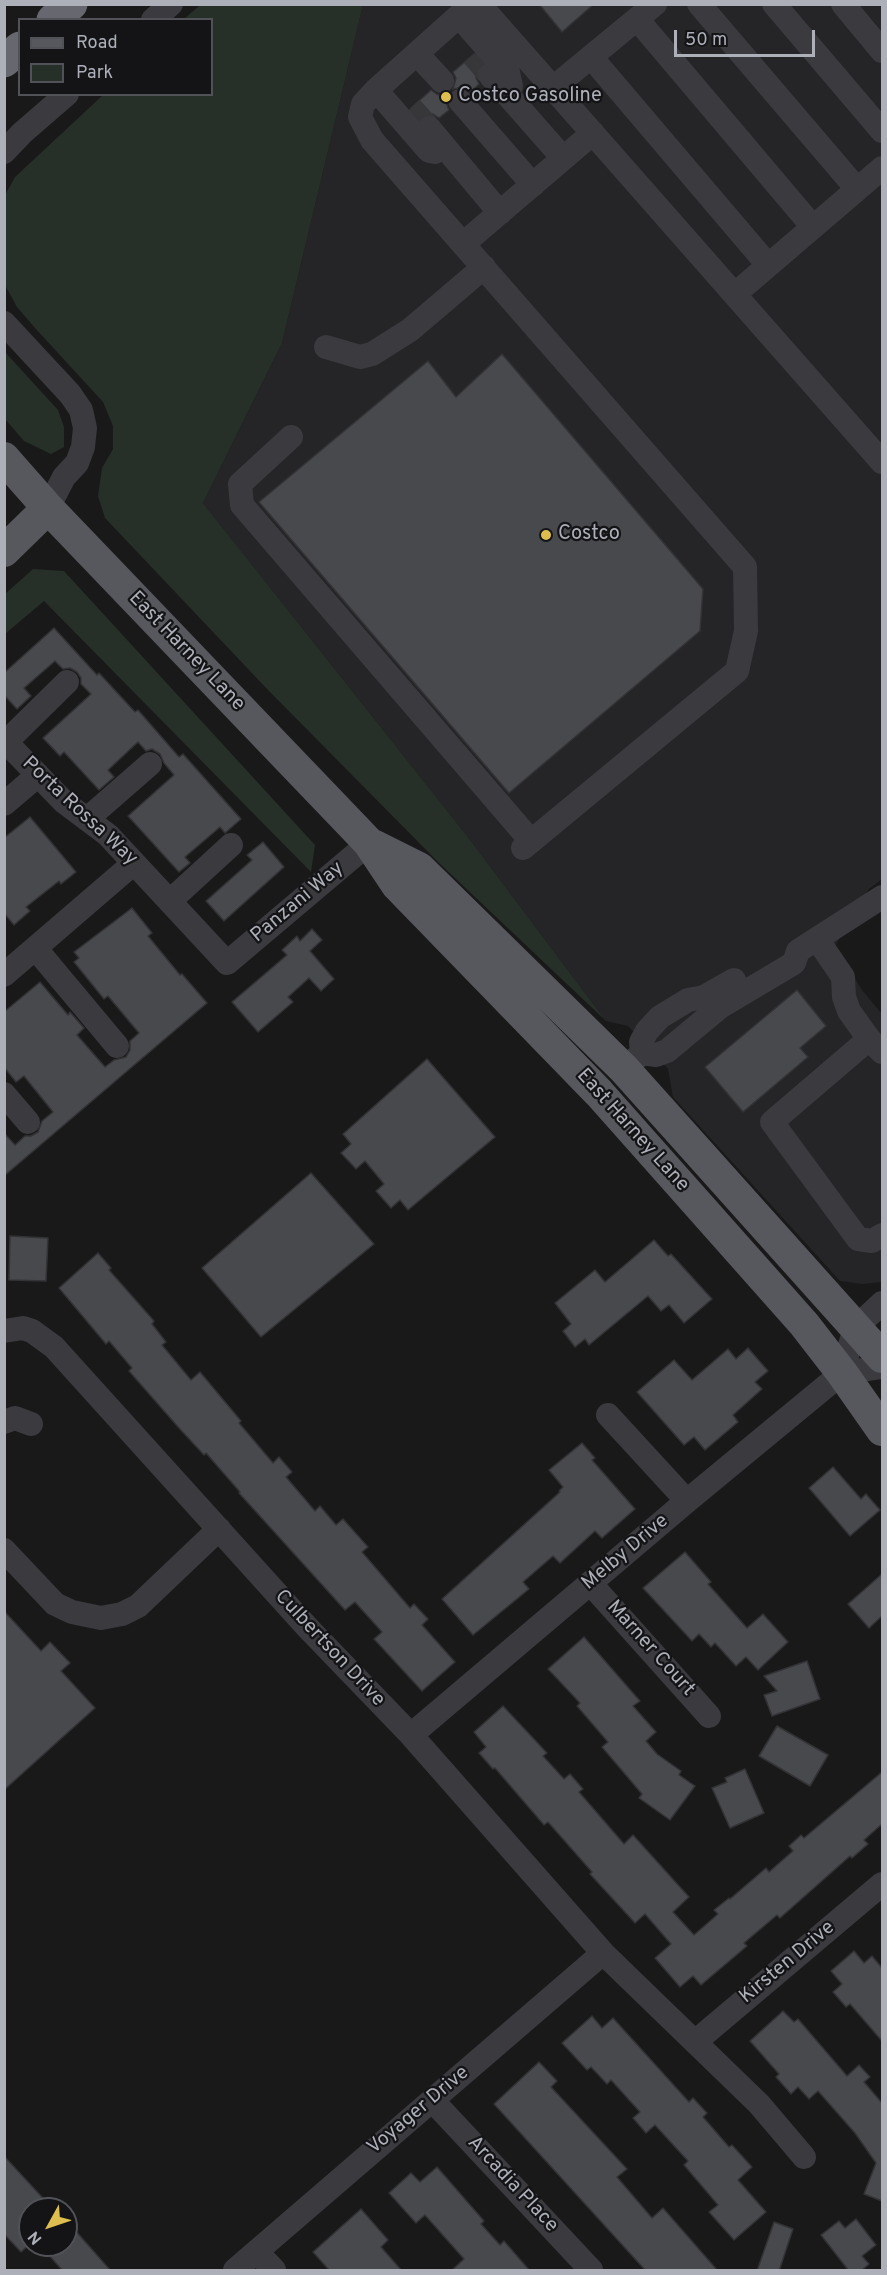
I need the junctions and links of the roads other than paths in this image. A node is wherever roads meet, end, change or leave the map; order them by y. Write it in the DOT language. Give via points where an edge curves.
graph roads {
  1 [pos="71,4"];
  2 [pos="171,4"];
  3 [pos="699,4"];
  4 [pos="774,4"];
  5 [pos="843,4"];
  6 [pos="646,12"];
  7 [pos="464,13"];
  8 [pos="55,18"];
  9 [pos="155,18"];
  10 [pos="18,50"];
  11 [pos="882,51"];
  12 [pos="417,54"];
  13 [pos="473,55"];
  14 [pos="591,57"];
  15 [pos="4,61"];
  16 [pos="490,75"];
  17 [pos="442,81"];
  18 [pos="382,85"];
  19 [pos="553,88"];
  20 [pos="65,96"];
  21 [pos="460,101"];
  22 [pos="515,103"];
  23 [pos="411,108"];
  24 [pos="429,128"];
  25 [pos="882,131"];
  26 [pos="593,133"];
  27 [pos="4,152"];
  28 [pos="452,156"];
  29 [pos="563,158"];
  30 [pos="882,168"];
  31 [pos="533,185"];
  32 [pos="857,189"];
  33 [pos="500,213"];
  34 [pos="813,227"];
  35 [pos="464,244"];
  36 [pos="768,265"];
  37 [pos="484,267"];
  38 [pos="735,294"];
  39 [pos="4,323"];
  40 [pos="326,347"];
  41 [pos="291,437"];
  42 [pos="4,458"];
  43 [pos="882,462"];
  44 [pos="48,508"];
  45 [pos="4,552"];
  46 [pos="67,682"];
  47 [pos="5,741"];
  48 [pos="150,764"];
  49 [pos="38,775"];
  50 [pos="4,804"];
  51 [pos="87,819"];
  52 [pos="369,843"];
  53 [pos="231,845"];
  54 [pos="135,863"];
  55 [pos="882,897"];
  56 [pos="170,901"];
  57 [pos="807,945"];
  58 [pos="36,949"];
  59 [pos="227,963"];
  60 [pos="4,975"];
  61 [pos="117,1046"];
  62 [pos="876,1046"];
  63 [pos="633,1061"];
  64 [pos="4,1094"];
  65 [pos="28,1122"];
  66 [pos="882,1235"];
  67 [pos="882,1303"];
  68 [pos="855,1328"];
  69 [pos="4,1331"];
  70 [pos="882,1357"];
  71 [pos="882,1367"];
  72 [pos="842,1373"];
  73 [pos="608,1415"];
  74 [pos="4,1422"];
  75 [pos="30,1425"];
  76 [pos="882,1430"];
  77 [pos="687,1501"];
  78 [pos="219,1530"];
  79 [pos="4,1550"];
  80 [pos="590,1583"];
  81 [pos="709,1716"];
  82 [pos="411,1735"];
  83 [pos="879,1894"];
  84 [pos="603,1953"];
  85 [pos="694,2042"];
  86 [pos="432,2100"];
  87 [pos="804,2157"];
  88 [pos="257,2252"];
  89 [pos="235,2271"];
  90 [pos="274,2271"];
  91 [pos="591,2271"];
  1 -- 8 [label="highway"];
  2 -- 9 [label="street"];
  3 -- 32 [label="street"];
  4 -- 25 [label="street"];
  5 -- 11 [label="street"];
  6 -- 14 [label="street"];
  6 -- 34 [label="street"];
  7 -- 12 [label="street"];
  7 -- 13 [label="street"];
  7 -- 19 [label="street"];
  7 -- 22 [label="street" via="508,72"];
  10 -- 15 [label="highway"];
  12 -- 17 [label="street"];
  12 -- 18 [label="street"];
  14 -- 19 [label="street"];
  14 -- 36 [label="street"];
  16 -- 22 [label="street"];
  18 -- 23 [label="street"];
  18 -- 28 [label="street" via="429,151"];
  18 -- 35 [label="street" via="363,104 360,117 372,140"];
  19 -- 26 [label="street"];
  20 -- 27 [label="street"];
  21 -- 31 [label="street"];
  22 -- 29 [label="street"];
  24 -- 28 [label="street"];
  26 -- 29 [label="street"];
  26 -- 38 [label="street"];
  28 -- 33 [label="street"];
  29 -- 31 [label="street"];
  30 -- 32 [label="street"];
  31 -- 33 [label="street"];
  32 -- 34 [label="street"];
  33 -- 35 [label="street"];
  34 -- 36 [label="street"];
  35 -- 37 [label="street"];
  36 -- 38 [label="street"];
  37 -- 40 [label="street" via="410,330 372,354 360,357"];
  37 -- 41 [label="street" via="745,567 746,631 737,671 527,845 242,505 240,484"];
  38 -- 43 [label="street"];
  39 -- 44 [label="street" via="81,410 85,428 83,447"];
  42 -- 44 [label="main road, East Harney Lane"];
  44 -- 45 [label="main road"];
  44 -- 52 [label="main road, East Harney Lane"];
  46 -- 47 [label="street"];
  47 -- 49 [label="street, Porta Rossa Way"];
  48 -- 51 [label="street"];
  49 -- 50 [label="street"];
  49 -- 51 [label="street, Porta Rossa Way"];
  51 -- 54 [label="street, Porta Rossa Way"];
  52 -- 59 [label="street, Panzani Way"];
  52 -- 63 [label="main road, East Harney Lane" via="419,868"];
  52 -- 72 [label="main road, East Harney Lane" via="398,885 599,1093 796,1315"];
  53 -- 56 [label="street"];
  54 -- 56 [label="street, Porta Rossa Way"];
  54 -- 58 [label="street"];
  55 -- 57 [label="street"];
  56 -- 59 [label="street, Porta Rossa Way"];
  57 -- 62 [label="street" via="843,977 849,1011"];
  57 -- 63 [label="street" via="794,963 726,1003 667,1051"];
  58 -- 60 [label="street"];
  58 -- 61 [label="street"];
  62 -- 66 [label="street" via="772,1122 858,1239 872,1242"];
  63 -- 68 [label="main road, East Harney Lane"];
  64 -- 65 [label="street"];
  67 -- 68 [label="street"];
  68 -- 70 [label="main road, East Harney Lane"];
  68 -- 72 [label="street"];
  69 -- 78 [label="street, Culbertson Drive" via="32,1331 54,1347"];
  71 -- 72 [label="street"];
  72 -- 76 [label="main road, East Harney Lane"];
  72 -- 77 [label="street, Melby Drive"];
  73 -- 77 [label="street"];
  74 -- 75 [label="street" via="15,1418"];
  77 -- 80 [label="street, Melby Drive"];
  78 -- 79 [label="street" via="138,1606 101,1618 55,1604"];
  78 -- 82 [label="street, Culbertson Drive"];
  80 -- 81 [label="street, Marner Court"];
  80 -- 82 [label="street, Melby Drive"];
  82 -- 84 [label="street, Culbertson Drive"];
  83 -- 85 [label="street, Kirsten Drive"];
  84 -- 85 [label="street, Culbertson Drive"];
  84 -- 86 [label="street, Voyager Drive"];
  85 -- 87 [label="street, Culbertson Drive" via="759,2104"];
  86 -- 88 [label="street, Voyager Drive"];
  86 -- 91 [label="street, Arcadia Place"];
  88 -- 89 [label="street, Voyager Drive"];
  88 -- 90 [label="street"];
}
